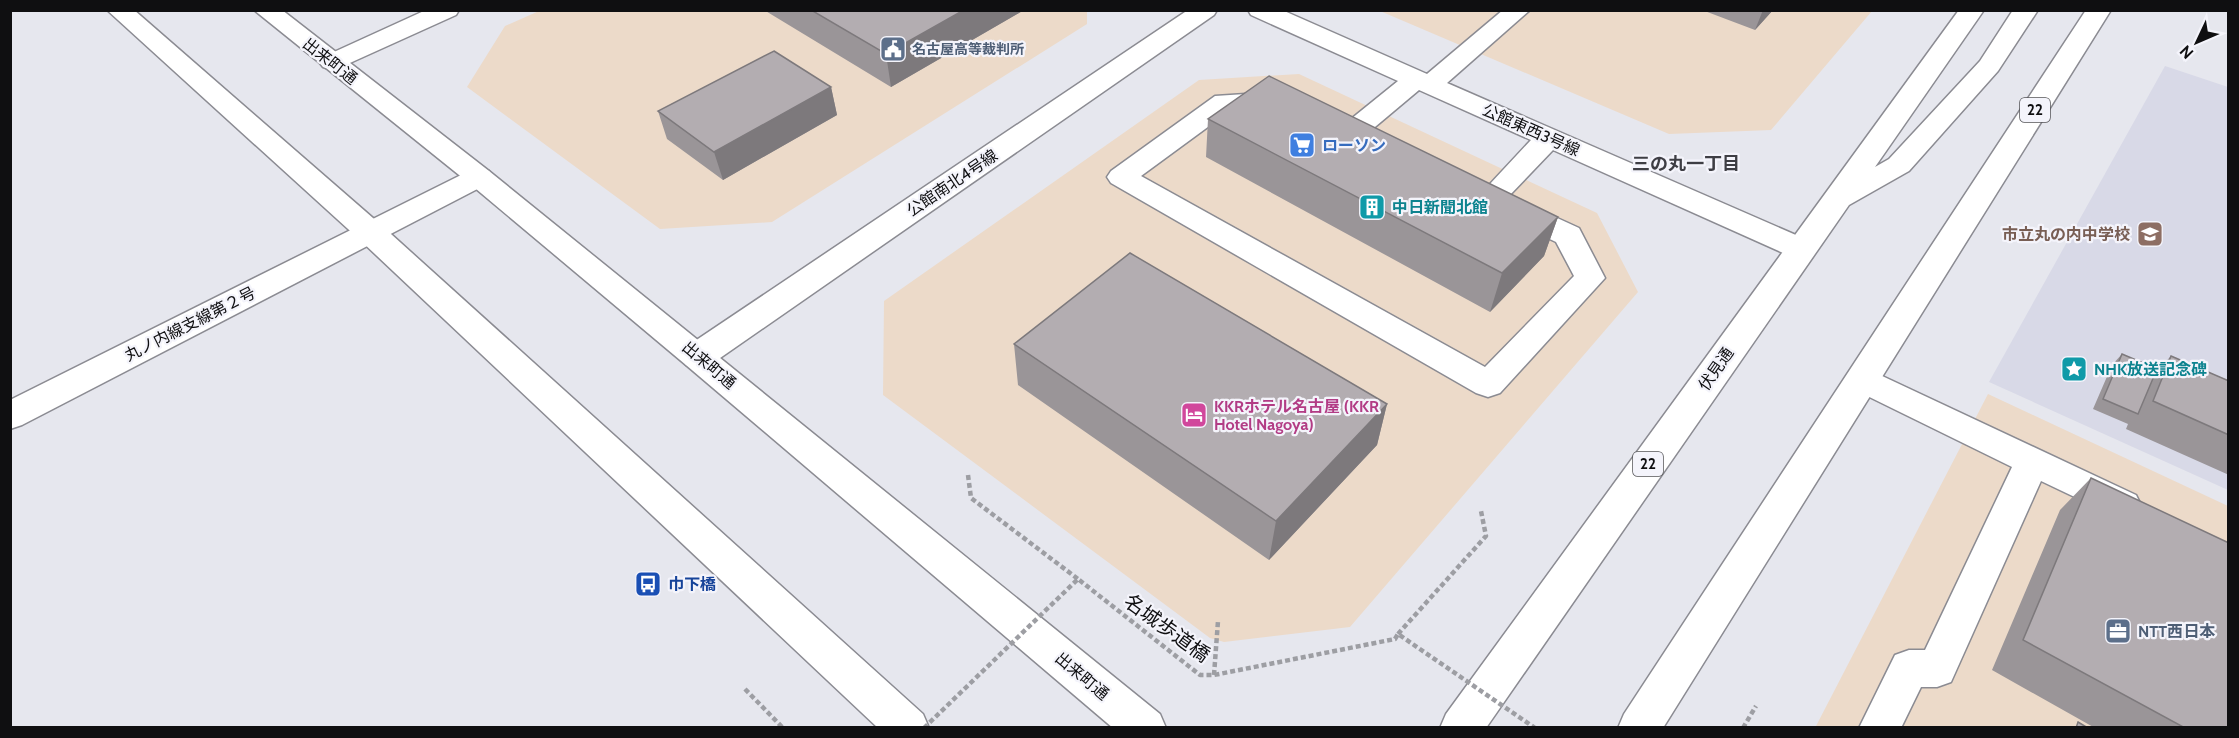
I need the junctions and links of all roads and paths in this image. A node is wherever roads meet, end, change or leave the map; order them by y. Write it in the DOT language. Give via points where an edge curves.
graph roads {
  1 [pos="119,10"];
  2 [pos="266,10"];
  3 [pos="447,10"];
  4 [pos="1205,10"];
  5 [pos="1260,10"];
  6 [pos="1518,10"];
  7 [pos="1972,10"];
  8 [pos="2026,10"];
  9 [pos="2099,10"];
  10 [pos="332,62"];
  11 [pos="1423,82"];
  12 [pos="1549,138"];
  13 [pos="479,177"];
  14 [pos="1836,202"];
  15 [pos="370,232"];
  16 [pos="1801,249"];
  17 [pos="698,356"];
  18 [pos="1863,379"];
  19 [pos="10,416"];
  20 [pos="2032,461"];
  21 [pos="968,475"];
  22 [pos="1481,511"];
  23 [pos="2156,521"];
  24 [pos="1078,579"];
  25 [pos="1218,621"];
  26 [pos="1398,634"];
  27 [pos="1214,675"];
  28 [pos="745,689"];
  29 [pos="1756,706"];
  30 [pos="783,728"];
  31 [pos="908,728"];
  32 [pos="924,728"];
  33 [pos="1145,728"];
  34 [pos="1461,728"];
  35 [pos="1535,728"];
  36 [pos="1639,728"];
  37 [pos="1743,728"];
  38 [pos="1880,728"];
  1 -- 15 [label="main road"];
  2 -- 10 [label="main road, 出来町通"];
  3 -- 10 [label="main road"];
  4 -- 17 [label="main road, 公館南北4号線"];
  5 -- 11 [label="main road, 公館東西3号線"];
  6 -- 11 [label="main road"];
  7 -- 14 [label="main road, 伏見通 / 22"];
  8 -- 14 [label="main road" via="1989,66 1899,165"];
  9 -- 18 [label="main road, 22"];
  10 -- 13 [label="main road, 出来町通"];
  11 -- 12 [label="main road, 公館東西3号線"];
  11 -- 12 [label="main road" via="1353,131 1289,100 1224,102 1121,177 1488,384 1590,278 1568,235 1490,199"];
  12 -- 16 [label="main road, 公館東西3号線"];
  13 -- 15 [label="main road, 丸ノ内線支線第２号"];
  13 -- 17 [label="main road, 出来町通"];
  14 -- 16 [label="main road, 伏見通 / 22"];
  15 -- 19 [label="main road, 丸ノ内線支線第２号"];
  15 -- 31 [label="main road"];
  16 -- 34 [label="main road, 伏見通 / 22"];
  17 -- 33 [label="main road, 出来町通"];
  18 -- 20 [label="main road"];
  18 -- 36 [label="main road, 22"];
  20 -- 23 [label="main road"];
  20 -- 38 [label="main road" via="1937,669 1909,668"];
  21 -- 24 [label="path, 名城歩道橋" via="971,498"];
  22 -- 26 [label="path" via="1486,536"];
  24 -- 27 [label="path, 名城歩道橋, bridge" via="1200,675"];
  24 -- 32 [label="path, bridge"];
  25 -- 27 [label="path"];
  26 -- 27 [label="path, 名城歩道橋, bridge" via="1395,639"];
  26 -- 35 [label="path, bridge"];
  28 -- 30 [label="path"];
  29 -- 37 [label="path"];
}
